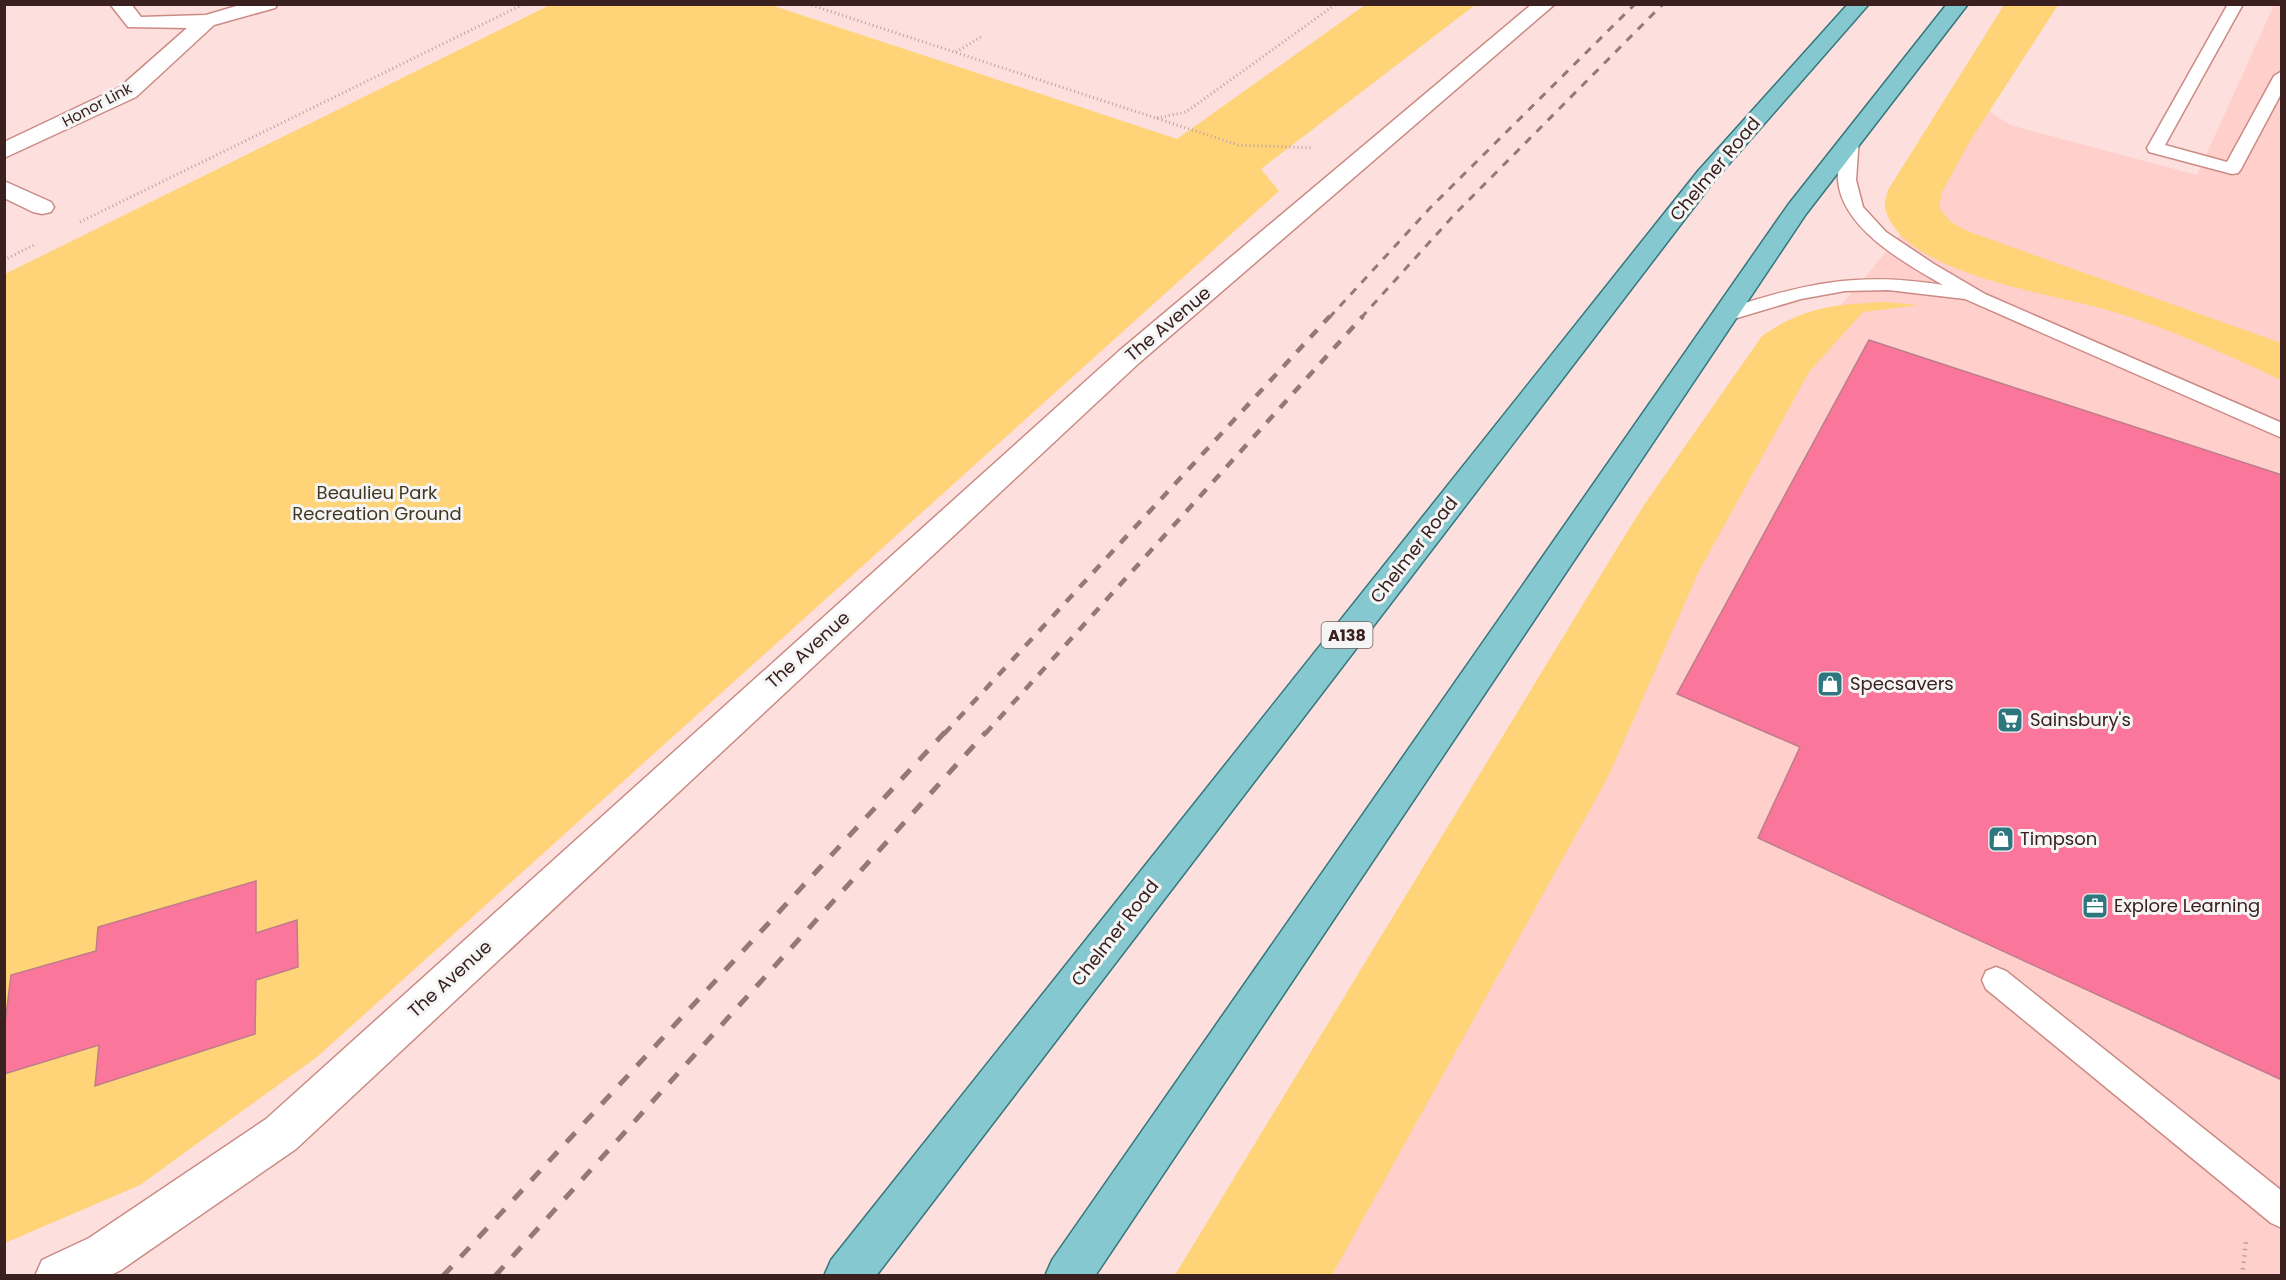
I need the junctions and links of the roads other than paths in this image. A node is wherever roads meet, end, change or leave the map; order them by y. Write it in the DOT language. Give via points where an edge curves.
graph roads {
  1 [pos="120,4"];
  2 [pos="268,4"];
  3 [pos="1545,4"];
  4 [pos="1859,4"];
  5 [pos="1958,4"];
  6 [pos="2236,4"];
  7 [pos="207,21"];
  8 [pos="2280,85"];
  9 [pos="1851,138"];
  10 [pos="4,151"];
  11 [pos="4,189"];
  12 [pos="42,207"];
  13 [pos="1978,298"];
  14 [pos="1727,315"];
  15 [pos="2282,431"];
  16 [pos="1996,980"];
  17 [pos="2282,1212"];
  18 [pos="58,1275"];
  19 [pos="848,1275"];
  20 [pos="1068,1275"];
  1 -- 7 [label="street" via="135,23"];
  2 -- 7 [label="street"];
  3 -- 18 [label="street, The Avenue" via="1129,357 281,1134 105,1254"];
  4 -- 19 [label="main road, Chelmer Road / A138" via="1706,176"];
  5 -- 9 [label="main road"];
  6 -- 8 [label="lane" via="2155,148 2232,169"];
  7 -- 10 [label="street, Honor Link" via="128,92"];
  9 -- 13 [label="lane" via="1847,180 1855,208 1880,236"];
  9 -- 14 [label="main road"];
  11 -- 12 [label="street"];
  13 -- 14 [label="lane" via="1917,286 1846,285 1788,295"];
  13 -- 15 [label="lane"];
  14 -- 20 [label="main road"];
  16 -- 17 [label="lane"];
}
